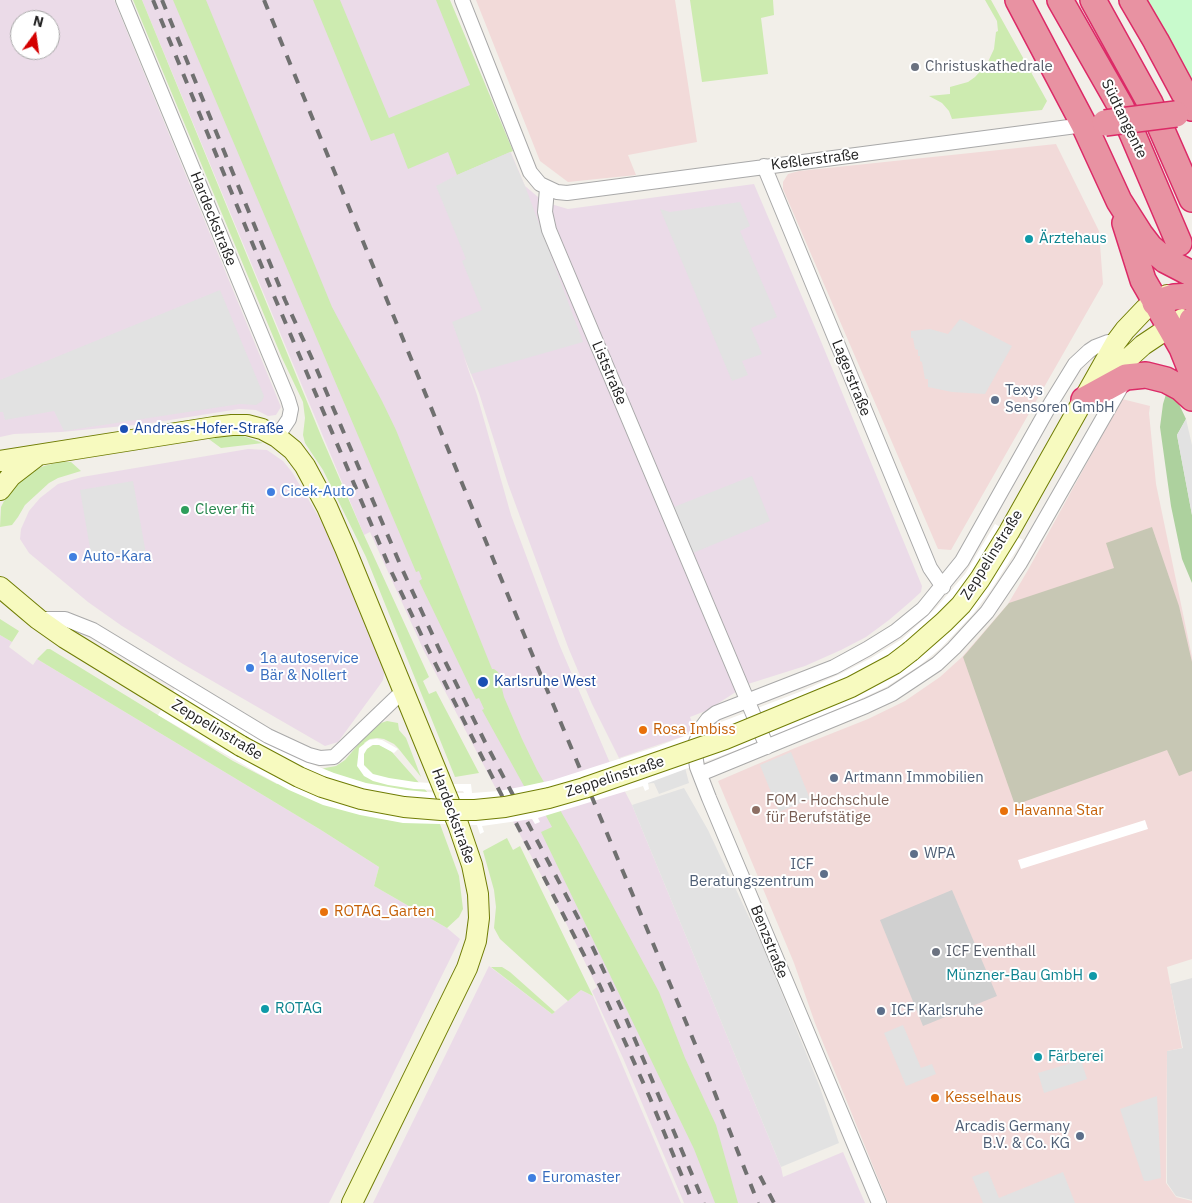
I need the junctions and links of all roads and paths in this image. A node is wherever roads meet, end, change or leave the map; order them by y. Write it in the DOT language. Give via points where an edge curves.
graph roads {
  1 [pos="123,0"];
  2 [pos="462,0"];
  3 [pos="1018,0"];
  4 [pos="1060,0"];
  5 [pos="1093,0"];
  6 [pos="1132,0"];
  7 [pos="1187,111"];
  8 [pos="1094,124"];
  9 [pos="764,166"];
  10 [pos="547,189"];
  11 [pos="1192,199"];
  12 [pos="1119,201"];
  13 [pos="1179,243"];
  14 [pos="1192,274"];
  15 [pos="1192,279"];
  16 [pos="1192,296"];
  17 [pos="1155,303"];
  18 [pos="1192,307"];
  19 [pos="1192,313"];
  20 [pos="1181,323"];
  21 [pos="1116,342"];
  22 [pos="1125,369"];
  23 [pos="1192,373"];
  24 [pos="1192,398"];
  25 [pos="1084,400"];
  26 [pos="277,437"];
  27 [pos="40,453"];
  28 [pos="2,462"];
  29 [pos="0,490"];
  30 [pos="0,573"];
  31 [pos="943,587"];
  32 [pos="6,592"];
  33 [pos="38,619"];
  34 [pos="404,690"];
  35 [pos="746,702"];
  36 [pos="767,747"];
  37 [pos="700,774"];
  38 [pos="352,1203"];
  39 [pos="879,1203"];
  1 -- 26 [label="street, Hardeckstraße" via="288,399 290,418"];
  2 -- 10 [label="street" via="530,172"];
  3 -- 8 [label="highway"];
  4 -- 13 [label="highway, Südtangente" via="1121,107"];
  5 -- 11 [label="highway, Südtangente" via="1150,103"];
  6 -- 7 [label="highway" via="1156,40"];
  7 -- 8 [label="highway, bridge"];
  8 -- 9 [label="street, Keßlerstraße"];
  8 -- 12 [label="highway"];
  9 -- 10 [label="street, Keßlerstraße" via="567,193"];
  9 -- 31 [label="street, Lagerstraße" via="930,568"];
  10 -- 35 [label="street, Liststraße" via="545,212 550,230"];
  12 -- 14 [label="highway" via="1150,247 1171,265"];
  12 -- 17 [label="highway" via="1139,272"];
  15 -- 17 [label="street, Zeppelinstraße"];
  16 -- 17 [label="highway"];
  17 -- 20 [label="highway"];
  17 -- 21 [label="street, Zeppelinstraße" via="1136,318"];
  18 -- 20 [label="highway"];
  19 -- 20 [label="street, Zeppelinstraße"];
  20 -- 22 [label="street, Zeppelinstraße" via="1143,344"];
  20 -- 23 [label="highway" via="1182,348"];
  21 -- 25 [label="street, Zeppelinstraße"];
  21 -- 31 [label="street, Zeppelinstraße" via="1102,344 1089,351 1072,369 980,532"];
  22 -- 24 [label="highway" via="1156,376 1181,388"];
  22 -- 25 [label="highway"];
  22 -- 36 [label="street, Zeppelinstraße" via="1118,393 1020,563 987,612 954,648 937,664 892,694"];
  25 -- 33 [label="street, Zeppelinstraße, bridge" via="980,579 961,605 911,652 874,676 725,740 602,783 527,803 440,810 404,807 322,787 273,764"];
  26 -- 27 [label="street, Hardeckstraße" via="262,429 232,425"];
  26 -- 34 [label="street, Hardeckstraße" via="305,466 327,507"];
  27 -- 28 [label="street, Hardeckstraße"];
  27 -- 29 [label="street" via="11,476"];
  30 -- 32 [label="street"];
  31 -- 35 [label="street, Zeppelinstraße" via="923,609 867,650 834,667"];
  32 -- 33 [label="street, Zeppelinstraße"];
  33 -- 34 [label="street, Zeppelinstraße" via="72,620 93,630 268,736 320,758 334,757"];
  34 -- 38 [label="street, Hardeckstraße" via="469,855 478,894 479,918 467,968"];
  35 -- 36 [label="street, Liststraße"];
  35 -- 37 [label="street, Benzstraße" via="716,713 702,726 694,747"];
  36 -- 37 [label="street, Zeppelinstraße"];
  37 -- 39 [label="street, Benzstraße"];
}
